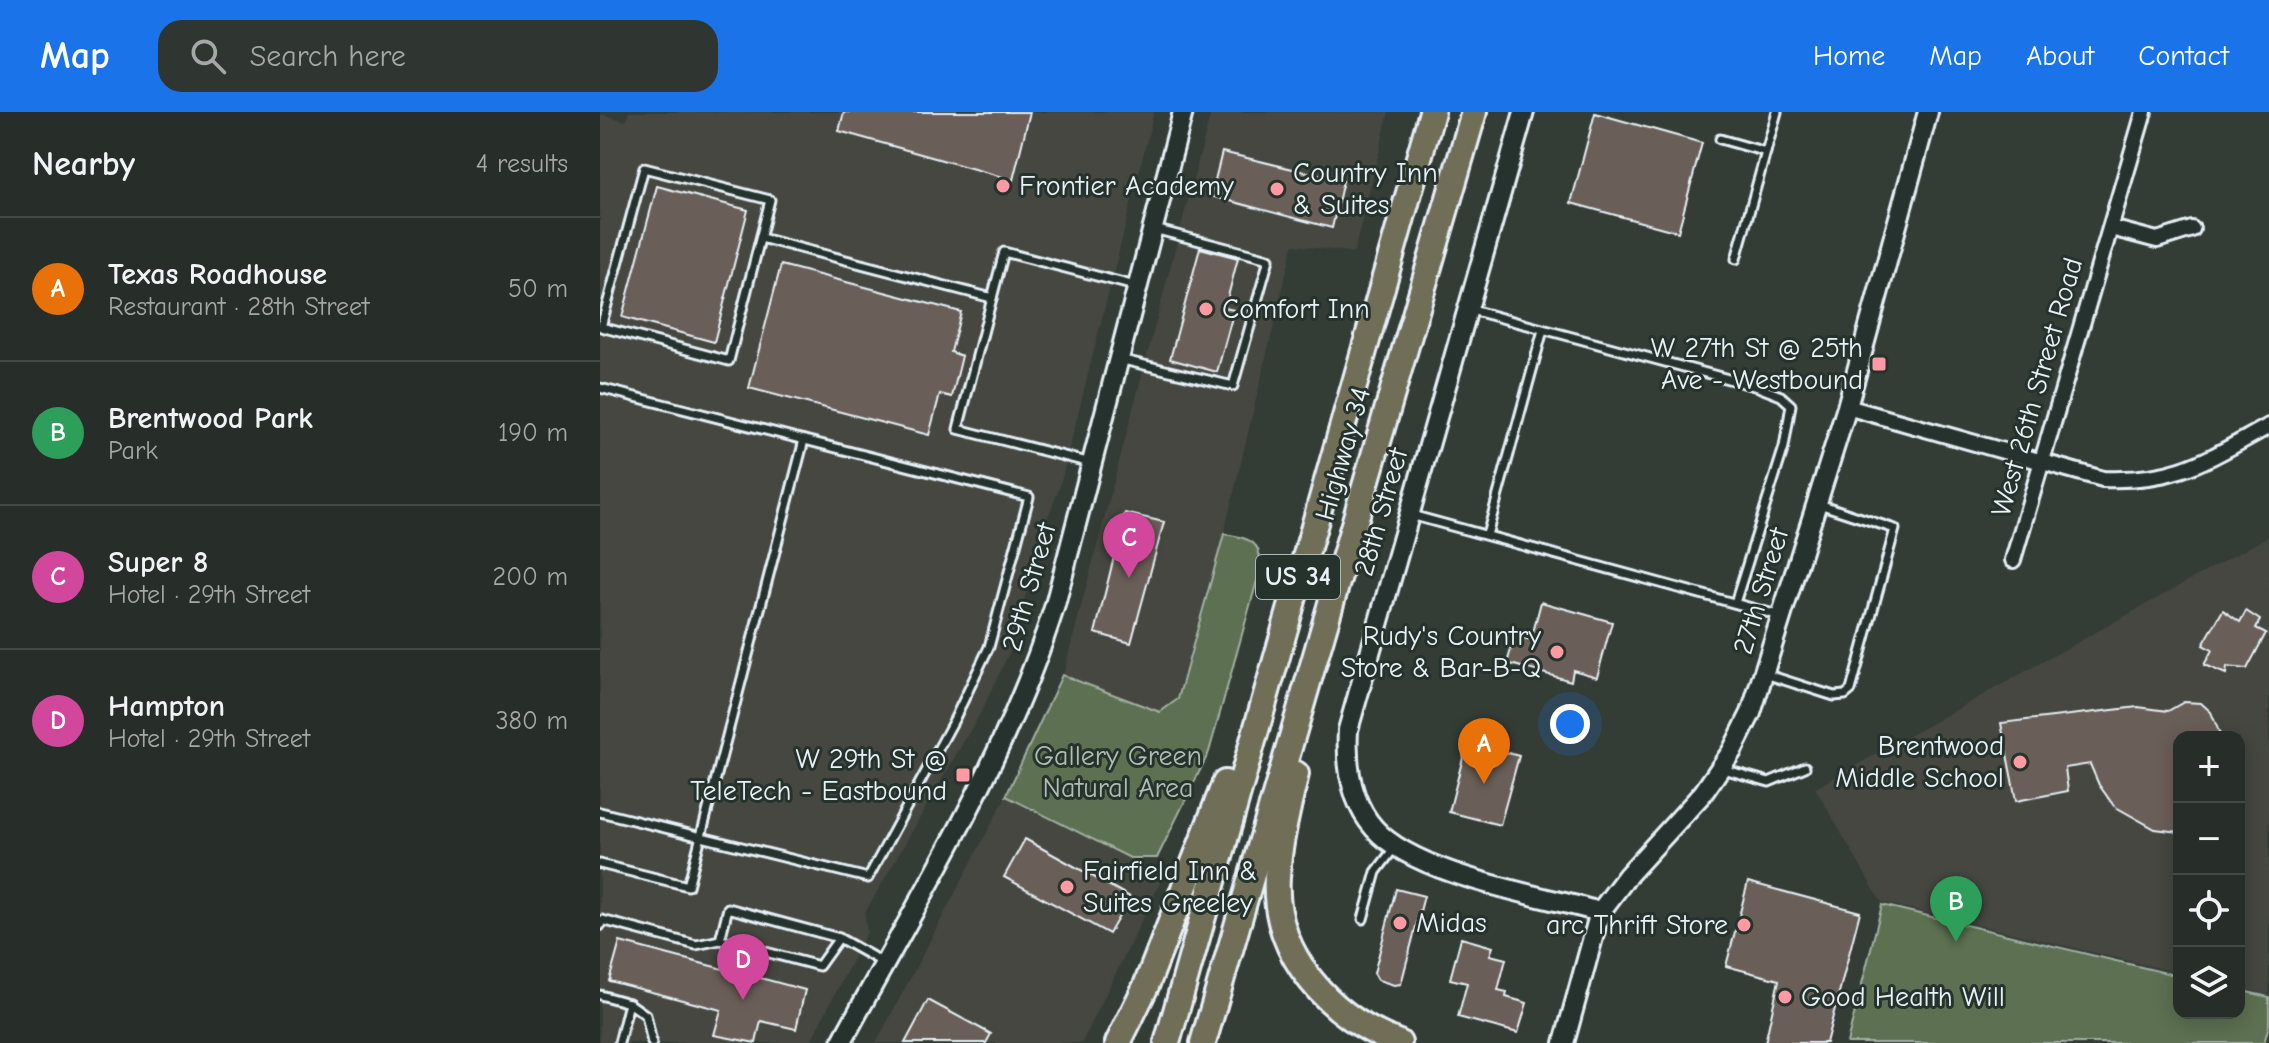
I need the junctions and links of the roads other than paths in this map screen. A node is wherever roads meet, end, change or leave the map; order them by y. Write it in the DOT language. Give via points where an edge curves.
graph roads {
  1 [pos="1183,112"];
  2 [pos="1432,112"];
  3 [pos="1474,112"];
  4 [pos="1524,112"];
  5 [pos="1777,112"];
  6 [pos="1928,112"];
  7 [pos="2144,112"];
  8 [pos="1720,139"];
  9 [pos="1766,152"];
  10 [pos="1152,228"];
  11 [pos="2111,228"];
  12 [pos="2192,229"];
  13 [pos="761,238"];
  14 [pos="1736,259"];
  15 [pos="1137,286"];
  16 [pos="992,298"];
  17 [pos="1468,309"];
  18 [pos="1543,330"];
  19 [pos="1118,359"];
  20 [pos="600,388"];
  21 [pos="1847,407"];
  22 [pos="2269,426"];
  23 [pos="804,440"];
  24 [pos="1091,463"];
  25 [pos="2043,463"];
  26 [pos="1817,503"];
  27 [pos="1409,514"];
  28 [pos="1487,535"];
  29 [pos="2013,560"];
  30 [pos="1735,603"];
  31 [pos="1783,616"];
  32 [pos="1275,658"];
  33 [pos="1765,674"];
  34 [pos="1303,696"];
  35 [pos="1805,767"];
  36 [pos="1720,768"];
  37 [pos="600,812"];
  38 [pos="700,838"];
  39 [pos="1397,845"];
  40 [pos="600,864"];
  41 [pos="1600,912"];
  42 [pos="1363,919"];
  43 [pos="600,926"];
  44 [pos="839,938"];
  45 [pos="720,940"];
  46 [pos="884,963"];
  47 [pos="600,995"];
  48 [pos="629,1003"];
  49 [pos="619,1043"];
  50 [pos="652,1043"];
  51 [pos="841,1043"];
  52 [pos="1118,1043"];
  53 [pos="1167,1043"];
  54 [pos="1203,1043"];
  55 [pos="1399,1043"];
  56 [pos="1564,1043"];
  1 -- 10 [label="street, 29th Street"];
  2 -- 32 [label="highway, Highway 34 / US 34"];
  3 -- 34 [label="highway, Highway 34 / US 34"];
  4 -- 17 [label="street, 28th Street"];
  5 -- 9 [label="lane"];
  6 -- 21 [label="street, 27th Street"];
  7 -- 11 [label="street, West 26th Street Road"];
  8 -- 9 [label="lane"];
  9 -- 14 [label="lane"];
  10 -- 15 [label="street, 29th Street"];
  10 -- 19 [label="lane" via="1269,259 1233,386"];
  11 -- 12 [label="street, West 26th Street Road" via="2157,240"];
  11 -- 25 [label="street, West 26th Street Road"];
  13 -- 13 [label="lane" via="729,361 601,327 644,168 770,200"];
  13 -- 16 [label="lane"];
  15 -- 16 [label="lane" via="1004,252"];
  15 -- 19 [label="street, 29th Street"];
  16 -- 24 [label="lane" via="958,429"];
  17 -- 18 [label="lane"];
  17 -- 27 [label="street, 28th Street"];
  18 -- 28 [label="lane"];
  18 -- 30 [label="lane" via="1758,387 1791,405 1784,447"];
  19 -- 24 [label="street, 29th Street"];
  20 -- 23 [label="lane"];
  21 -- 25 [label="street"];
  21 -- 26 [label="street, 27th Street"];
  22 -- 25 [label="street" via="2169,476 2103,479"];
  23 -- 38 [label="lane"];
  23 -- 38 [label="lane" via="1029,497 989,647 868,878"];
  24 -- 46 [label="street, 29th Street" via="1033,676 1007,735"];
  25 -- 29 [label="street, West 26th Street Road"];
  26 -- 31 [label="street, 27th Street"];
  26 -- 33 [label="lane" via="1895,529 1851,690 1834,696"];
  27 -- 28 [label="lane"];
  27 -- 39 [label="street, 28th Street" via="1348,730 1346,762 1351,785 1373,828"];
  28 -- 30 [label="lane"];
  30 -- 31 [label="lane"];
  31 -- 33 [label="street, 27th Street"];
  32 -- 52 [label="highway" via="1146,986"];
  32 -- 53 [label="highway, Highway 34 / US 34"];
  33 -- 36 [label="street, 27th Street" via="1748,719"];
  34 -- 54 [label="highway, Highway 34 / US 34"];
  34 -- 55 [label="highway" via="1306,734 1276,879 1284,925 1296,958 1320,993 1368,1031"];
  35 -- 36 [label="lane" via="1769,782"];
  36 -- 41 [label="street, 27th Street"];
  37 -- 38 [label="lane"];
  38 -- 40 [label="lane" via="688,886"];
  39 -- 41 [label="street, 28th Street" via="1418,861"];
  39 -- 42 [label="lane" via="1376,872"];
  41 -- 56 [label="street, 27th Street"];
  43 -- 45 [label="lane" via="602,920 696,945"];
  44 -- 45 [label="lane" via="819,966"];
  44 -- 45 [label="lane" via="728,908"];
  44 -- 46 [label="lane"];
  46 -- 51 [label="street, 29th Street"];
  47 -- 48 [label="lane"];
  48 -- 49 [label="lane"];
  48 -- 50 [label="lane" via="646,1015"];
}
